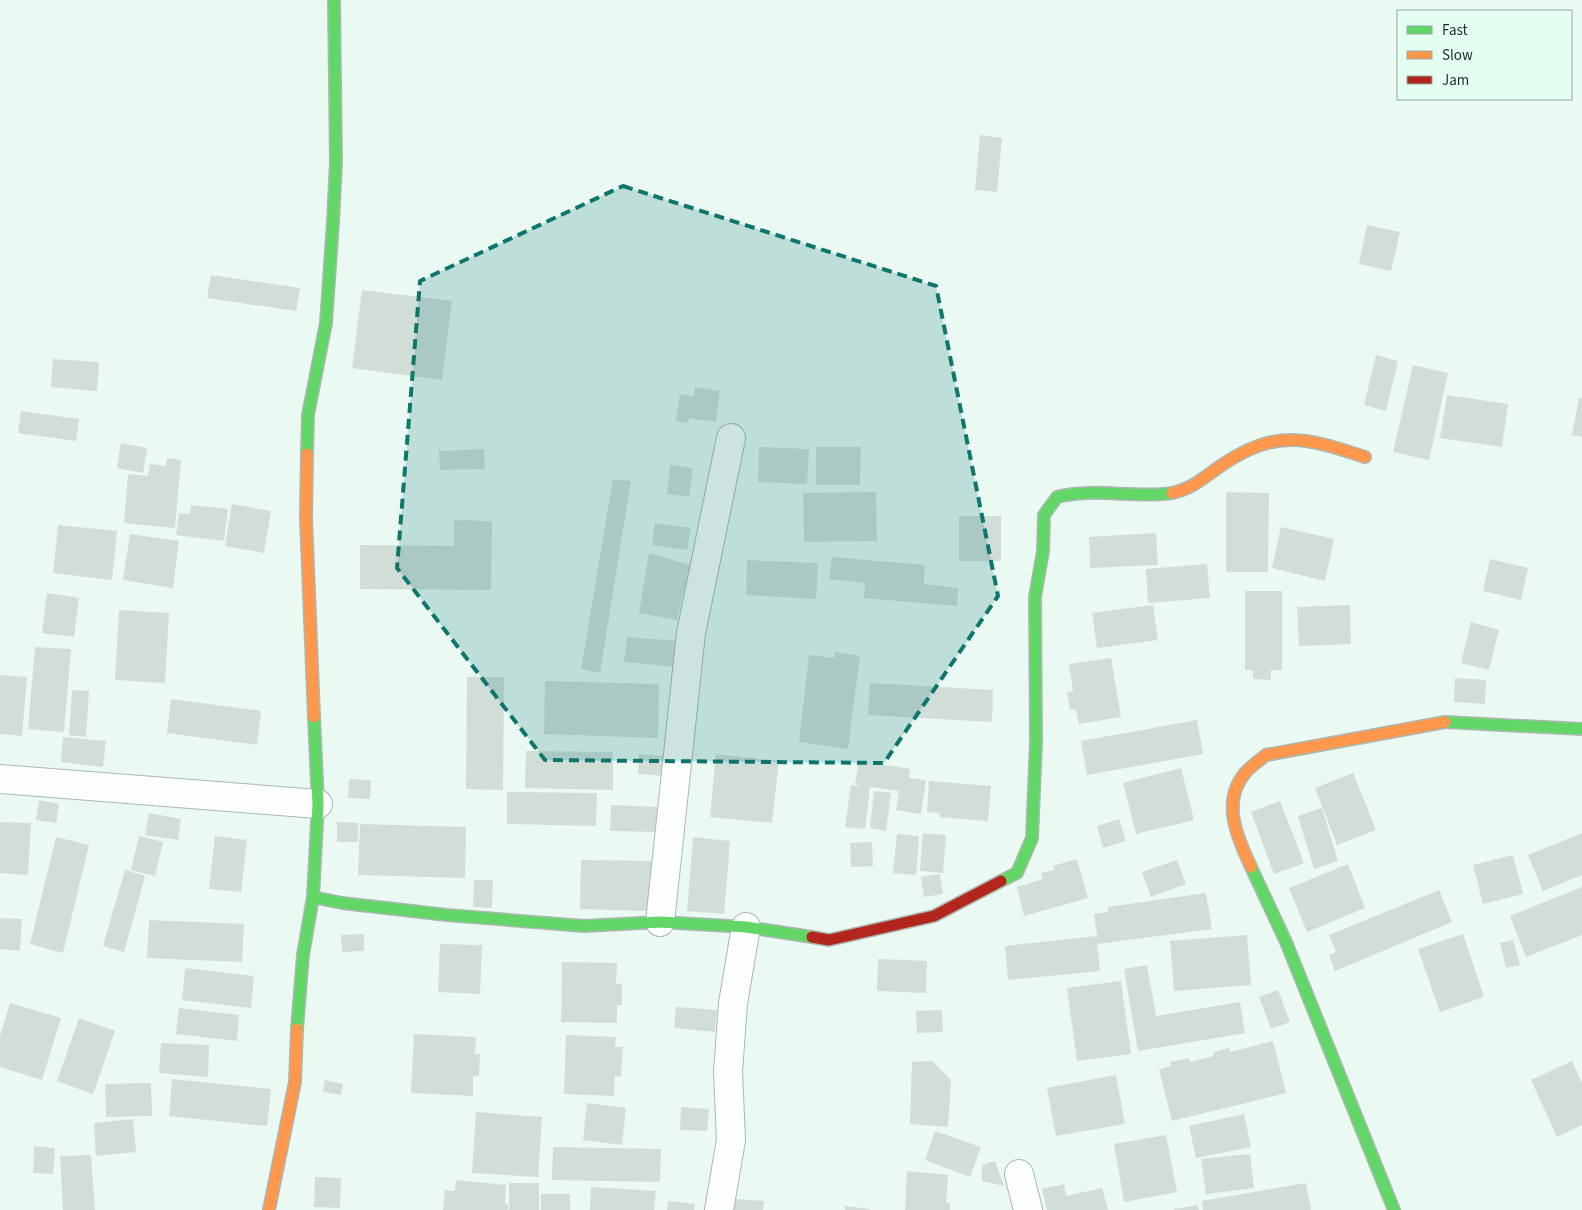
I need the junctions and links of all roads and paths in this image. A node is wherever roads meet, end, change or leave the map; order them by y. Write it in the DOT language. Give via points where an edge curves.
graph roads {
  1 [pos="334,0"];
  2 [pos="731,438"];
  3 [pos="1365,456"];
  4 [pos="1582,729"];
  5 [pos="0,779"];
  6 [pos="318,804"];
  7 [pos="313,896"];
  8 [pos="660,922"];
  9 [pos="746,927"];
  10 [pos="1018,1174"];
  11 [pos="269,1210"];
  12 [pos="719,1210"];
  13 [pos="1028,1210"];
  14 [pos="1394,1210"];
  1 -- 6 [label="street" via="336,162 333,222 326,323 308,415 306,498"];
  2 -- 8 [label="street" via="691,633"];
  3 -- 9 [label="street" via="1309,439 1260,443 1242,451 1190,489 1159,496 1081,492 1057,497 1044,515 1043,551 1035,597 1036,742 1032,838 1017,873 934,916 829,940"];
  4 -- 14 [label="street" via="1447,722 1266,755 1245,773 1234,795 1232,818 1239,841 1286,942"];
  5 -- 6 [label="street"];
  6 -- 7 [label="street"];
  7 -- 8 [label="street" via="342,903 447,915 584,926"];
  7 -- 11 [label="street" via="303,955 295,1082"];
  8 -- 9 [label="street"];
  9 -- 12 [label="street" via="733,1003 728,1072 731,1140"];
  10 -- 13 [label="street"];
}
